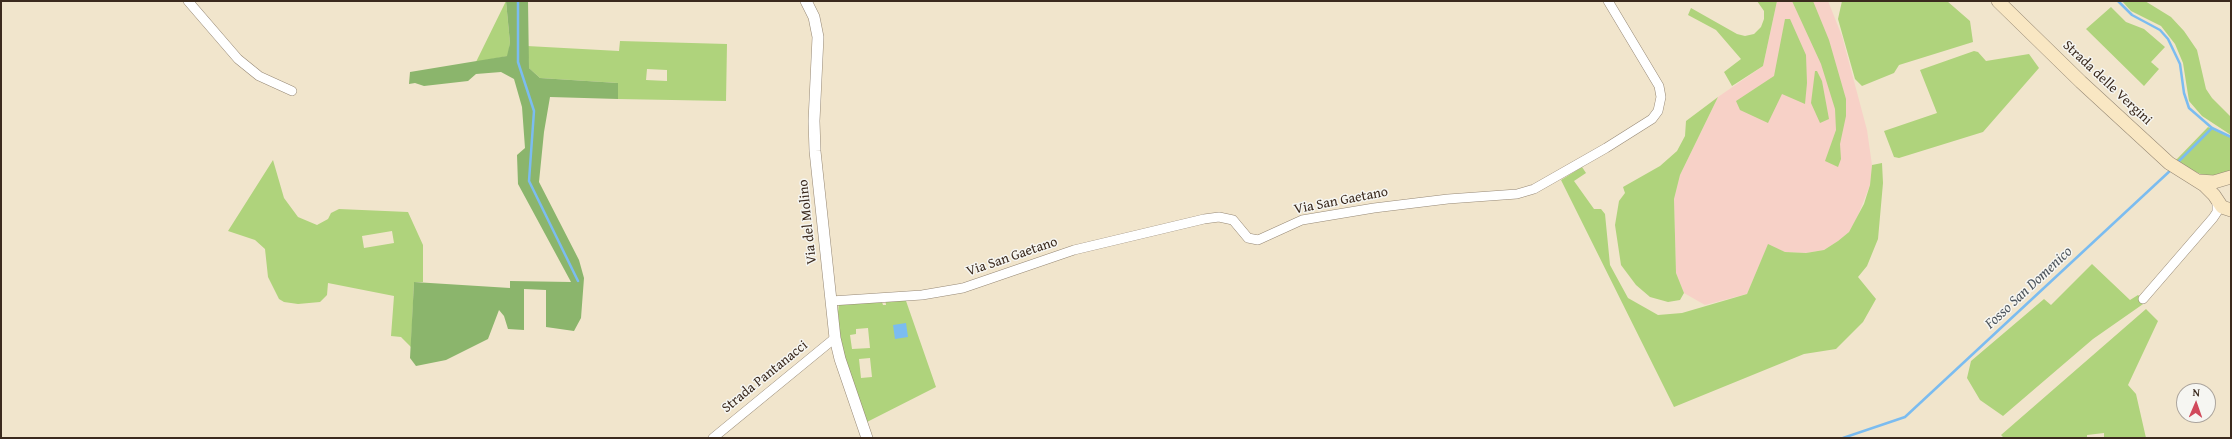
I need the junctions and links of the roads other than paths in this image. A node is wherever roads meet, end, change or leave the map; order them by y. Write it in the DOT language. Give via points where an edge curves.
graph roads {
  1 [pos="188,1"];
  2 [pos="806,1"];
  3 [pos="1608,1"];
  4 [pos="1998,1"];
  5 [pos="292,91"];
  6 [pos="2227,178"];
  7 [pos="2199,181"];
  8 [pos="2217,199"];
  9 [pos="2230,210"];
  10 [pos="2213,218"];
  11 [pos="2143,298"];
  12 [pos="832,301"];
  13 [pos="835,338"];
  14 [pos="713,438"];
  15 [pos="867,438"];
  1 -- 5 [label="street" via="238,59 259,76"];
  2 -- 12 [label="street, Via del Molino" via="814,17 818,37 815,143"];
  3 -- 12 [label="street, Via San Gaetano" via="1659,86 1661,97 1658,110 1652,119 1606,148 1534,188 1516,194 1448,199 1302,220 1258,240 1248,238 1233,220 1219,217 1074,250 962,288 929,294"];
  4 -- 7 [label="main road, Strada delle Vergini" via="2173,166"];
  6 -- 7 [label="main road" via="2214,182"];
  6 -- 8 [label="main road" via="2216,188"];
  7 -- 8 [label="main road, Strada delle Vergini"];
  8 -- 9 [label="main road, Strada delle Vergini" via="2222,207"];
  8 -- 10 [label="street" via="2217,212"];
  9 -- 10 [label="street"];
  10 -- 11 [label="street"];
  12 -- 13 [label="street, Via del Molino"];
  13 -- 14 [label="street, Strada Pantanacci"];
  13 -- 15 [label="street, Via del Molino"];
}
